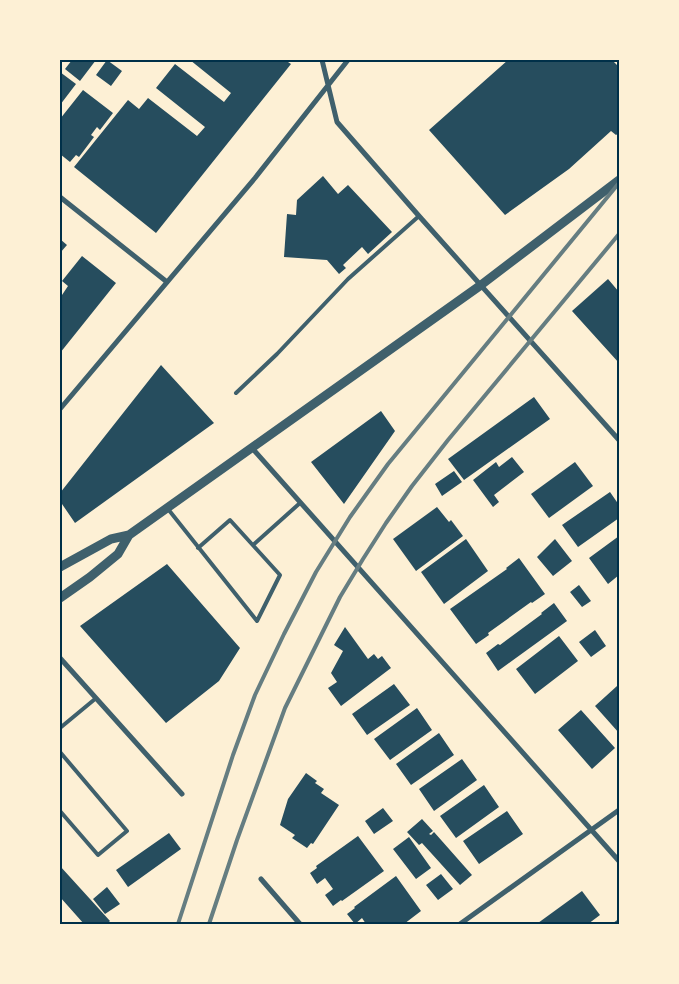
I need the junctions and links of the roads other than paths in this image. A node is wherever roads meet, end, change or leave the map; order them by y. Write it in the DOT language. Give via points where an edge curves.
graph roads {
  1 [pos="322,60"];
  2 [pos="348,60"];
  3 [pos="328,85"];
  4 [pos="619,180"];
  5 [pos="60,197"];
  6 [pos="419,216"];
  7 [pos="167,282"];
  8 [pos="481,285"];
  9 [pos="236,393"];
  10 [pos="60,409"];
  11 [pos="619,440"];
  12 [pos="252,448"];
  13 [pos="300,503"];
  14 [pos="167,508"];
  15 [pos="128,535"];
  16 [pos="253,545"];
  17 [pos="198,548"];
  18 [pos="60,567"];
  19 [pos="60,598"];
  20 [pos="60,658"];
  21 [pos="96,699"];
  22 [pos="60,728"];
  23 [pos="60,752"];
  24 [pos="182,794"];
  25 [pos="619,810"];
  26 [pos="60,811"];
  27 [pos="592,830"];
  28 [pos="619,861"];
  29 [pos="261,879"];
  30 [pos="619,921"];
  31 [pos="300,924"];
  32 [pos="460,924"];
  33 [pos="615,924"];
  1 -- 3 [label="street"];
  2 -- 3 [label="street"];
  3 -- 6 [label="street" via="337,122"];
  3 -- 7 [label="street"];
  4 -- 8 [label="street"];
  5 -- 7 [label="street"];
  6 -- 8 [label="street"];
  6 -- 9 [label="lane" via="348,279"];
  7 -- 10 [label="street"];
  8 -- 11 [label="street"];
  8 -- 12 [label="street"];
  12 -- 13 [label="street"];
  12 -- 14 [label="street"];
  13 -- 16 [label="lane"];
  13 -- 27 [label="street"];
  14 -- 15 [label="street"];
  14 -- 17 [label="lane"];
  15 -- 18 [label="street" via="111,539"];
  15 -- 19 [label="street" via="118,554"];
  16 -- 17 [label="lane" via="230,520"];
  16 -- 17 [label="lane" via="280,575 257,621"];
  20 -- 21 [label="street"];
  21 -- 22 [label="lane"];
  21 -- 24 [label="street"];
  23 -- 26 [label="lane" via="127,830 98,855"];
  25 -- 27 [label="street"];
  27 -- 28 [label="street"];
  27 -- 32 [label="street"];
  29 -- 31 [label="street"];
  30 -- 33 [label="lane"];
}
